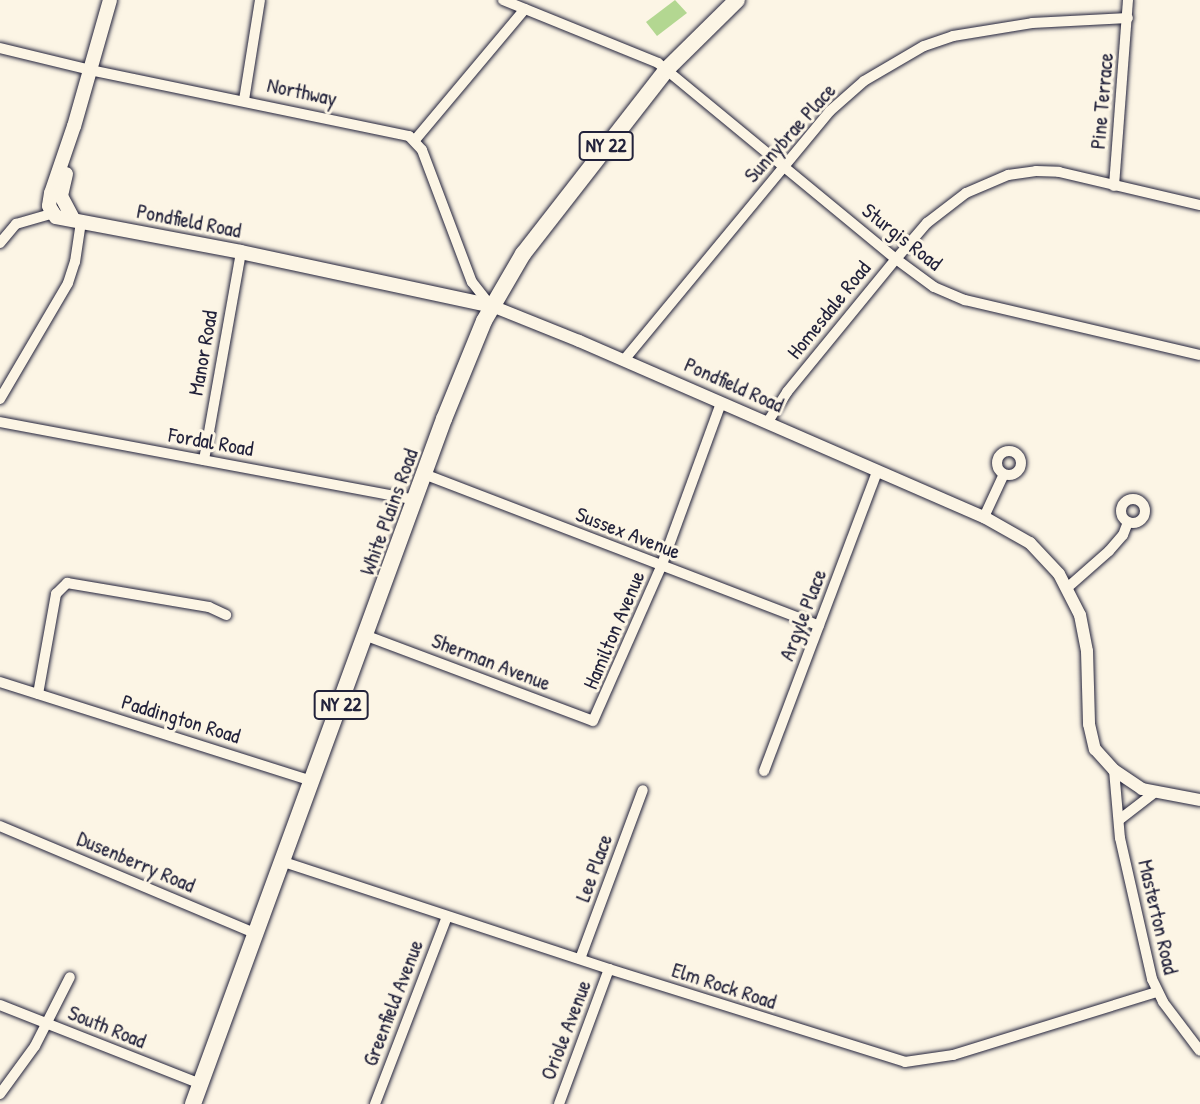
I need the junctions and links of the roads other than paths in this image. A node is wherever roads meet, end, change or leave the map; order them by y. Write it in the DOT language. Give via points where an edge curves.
graph roads {
  1 [pos="110,0"];
  2 [pos="260,0"];
  3 [pos="503,0"];
  4 [pos="737,0"];
  5 [pos="1128,0"];
  6 [pos="525,9"];
  7 [pos="1128,19"];
  8 [pos="0,48"];
  9 [pos="667,69"];
  10 [pos="90,70"];
  11 [pos="244,100"];
  12 [pos="415,140"];
  13 [pos="68,145"];
  14 [pos="784,166"];
  15 [pos="1114,186"];
  16 [pos="1200,205"];
  17 [pos="52,214"];
  18 [pos="77,221"];
  19 [pos="0,243"];
  20 [pos="240,252"];
  21 [pos="896,259"];
  22 [pos="492,306"];
  23 [pos="1200,355"];
  24 [pos="624,360"];
  25 [pos="0,399"];
  26 [pos="720,403"];
  27 [pos="0,422"];
  28 [pos="766,423"];
  29 [pos="204,460"];
  30 [pos="877,472"];
  31 [pos="424,474"];
  32 [pos="1004,474"];
  33 [pos="415,500"];
  34 [pos="984,517"];
  35 [pos="1128,522"];
  36 [pos="661,567"];
  37 [pos="1067,589"];
  38 [pos="226,615"];
  39 [pos="819,626"];
  40 [pos="367,636"];
  41 [pos="0,682"];
  42 [pos="38,694"];
  43 [pos="598,714"];
  44 [pos="764,771"];
  45 [pos="1114,771"];
  46 [pos="313,781"];
  47 [pos="643,790"];
  48 [pos="1154,793"];
  49 [pos="1200,800"];
  50 [pos="1119,820"];
  51 [pos="0,826"];
  52 [pos="284,862"];
  53 [pos="447,916"];
  54 [pos="257,933"];
  55 [pos="580,959"];
  56 [pos="609,969"];
  57 [pos="70,977"];
  58 [pos="1157,992"];
  59 [pos="0,1005"];
  60 [pos="47,1024"];
  61 [pos="1200,1051"];
  62 [pos="201,1084"];
  63 [pos="0,1094"];
  64 [pos="193,1104"];
  65 [pos="375,1104"];
  66 [pos="559,1104"];
  1 -- 10 [label="main road"];
  2 -- 11 [label="street"];
  3 -- 6 [label="street, Sturgis Road"];
  4 -- 9 [label="main road, White Plains Road / NY 22"];
  5 -- 7 [label="street, Pine Terrace"];
  6 -- 9 [label="street, Sturgis Road"];
  6 -- 12 [label="street"];
  7 -- 14 [label="street, Sunnybrae Place" via="986,28 925,46 864,81 830,111"];
  7 -- 15 [label="street, Pine Terrace"];
  8 -- 10 [label="street, Northway"];
  9 -- 14 [label="street, Sturgis Road"];
  9 -- 22 [label="main road, White Plains Road / NY 22" via="546,223"];
  10 -- 11 [label="street, Northway"];
  10 -- 13 [label="main road"];
  11 -- 12 [label="street, Northway"];
  12 -- 22 [label="street" via="472,282"];
  13 -- 17 [label="main road" via="51,193"];
  13 -- 18 [label="main road" via="61,196"];
  14 -- 21 [label="street, Sturgis Road"];
  14 -- 24 [label="street, Sunnybrae Place"];
  15 -- 16 [label="street, Homesdale Road"];
  15 -- 21 [label="street, Homesdale Road" via="1059,172 1008,175 948,205"];
  17 -- 18 [label="main road, Pondfield Road"];
  17 -- 19 [label="street" via="16,224"];
  18 -- 20 [label="main road, Pondfield Road"];
  18 -- 25 [label="street" via="75,262 68,283"];
  20 -- 22 [label="main road, Pondfield Road"];
  20 -- 29 [label="street, Manor Road"];
  21 -- 23 [label="street, Sturgis Road" via="934,286 965,300"];
  21 -- 28 [label="street, Homesdale Road"];
  22 -- 24 [label="street, Pondfield Road"];
  22 -- 31 [label="main road, White Plains Road / NY 22"];
  24 -- 26 [label="street, Pondfield Road"];
  26 -- 28 [label="street, Pondfield Road"];
  26 -- 36 [label="street, Hamilton Avenue"];
  27 -- 29 [label="street, Fordal Road"];
  28 -- 30 [label="street, Pondfield Road"];
  29 -- 33 [label="street, Fordal Road"];
  30 -- 34 [label="street, Pondfield Road"];
  30 -- 39 [label="street, Argyle Place"];
  31 -- 33 [label="main road, White Plains Road / NY 22"];
  31 -- 36 [label="street, Sussex Avenue"];
  32 -- 34 [label="street"];
  33 -- 40 [label="main road, White Plains Road / NY 22"];
  34 -- 37 [label="street, Pondfield Road" via="1030,543"];
  35 -- 37 [label="street" via="1109,551"];
  36 -- 39 [label="street, Sussex Avenue"];
  36 -- 43 [label="street, Hamilton Avenue"];
  37 -- 45 [label="street, Pondfield Road" via="1080,615 1087,651 1089,723 1095,749"];
  38 -- 42 [label="street" via="209,607 66,583 56,594"];
  39 -- 44 [label="street, Argyle Place"];
  40 -- 43 [label="street, Sherman Avenue" via="589,720"];
  40 -- 46 [label="main road, White Plains Road / NY 22"];
  41 -- 42 [label="street, Paddington Road"];
  42 -- 46 [label="street, Paddington Road"];
  45 -- 48 [label="street, Pondfield Road"];
  45 -- 50 [label="street, Masterton Road"];
  46 -- 52 [label="main road, White Plains Road / NY 22"];
  47 -- 55 [label="street, Lee Place"];
  48 -- 49 [label="street, Pondfield Road"];
  48 -- 50 [label="street"];
  50 -- 58 [label="street, Masterton Road"];
  51 -- 54 [label="street, Dusenberry Road"];
  52 -- 53 [label="street, Elm Rock Road"];
  52 -- 54 [label="main road, White Plains Road / NY 22"];
  53 -- 55 [label="street, Elm Rock Road"];
  53 -- 65 [label="street, Greenfield Avenue"];
  54 -- 62 [label="main road, White Plains Road / NY 22"];
  55 -- 56 [label="street, Elm Rock Road"];
  56 -- 58 [label="street, Elm Rock Road" via="905,1062 953,1055"];
  56 -- 66 [label="street, Oriole Avenue"];
  57 -- 60 [label="street"];
  58 -- 61 [label="street, Masterton Road"];
  59 -- 60 [label="street, South Road"];
  60 -- 62 [label="street, South Road"];
  60 -- 63 [label="street"];
  62 -- 64 [label="main road, White Plains Road / NY 22"];
}
